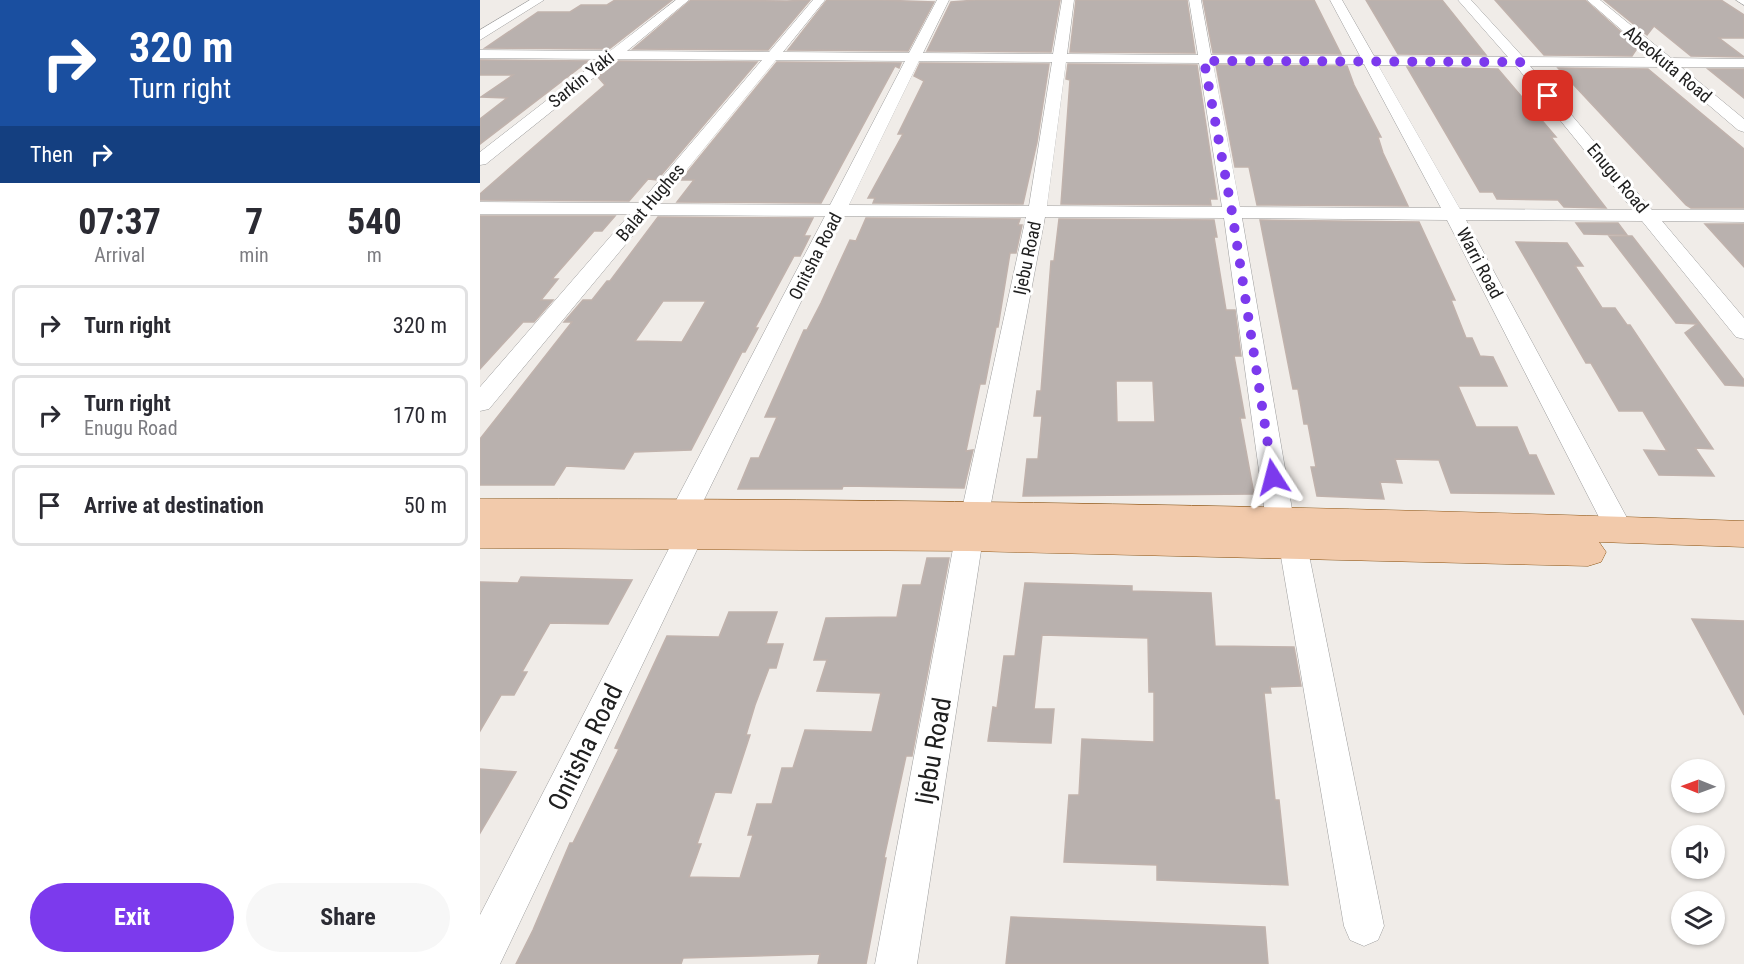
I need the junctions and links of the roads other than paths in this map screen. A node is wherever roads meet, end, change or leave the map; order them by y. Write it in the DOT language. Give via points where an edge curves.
graph roads {
  1 [pos="528,0"];
  2 [pos="538,0"];
  3 [pos="682,0"];
  4 [pos="819,0"];
  5 [pos="943,0"];
  6 [pos="1068,0"];
  7 [pos="1195,0"];
  8 [pos="1336,0"];
  9 [pos="1464,0"];
  10 [pos="1593,0"];
  11 [pos="480,30"];
  12 [pos="480,36"];
  13 [pos="480,54"];
  14 [pos="609,56"];
  15 [pos="772,57"];
  16 [pos="915,58"];
  17 [pos="1059,59"];
  18 [pos="1368,60"];
  19 [pos="1204,61"];
  20 [pos="1520,62"];
  21 [pos="1667,63"];
  22 [pos="1744,63"];
  23 [pos="1744,127"];
  24 [pos="480,160"];
  25 [pos="480,208"];
  26 [pos="646,208"];
  27 [pos="837,211"];
  28 [pos="1037,211"];
  29 [pos="1232,212"];
  30 [pos="1453,213"];
  31 [pos="1649,215"];
  32 [pos="1744,216"];
  33 [pos="1744,332"];
  34 [pos="480,403"];
  35 [pos="480,511"];
  36 [pos="688,523"];
  37 [pos="972,526"];
  38 [pos="1619,529"];
  39 [pos="1286,533"];
  40 [pos="1744,534"];
  41 [pos="480,535"];
  42 [pos="1744,555"];
  43 [pos="1364,926"];
  44 [pos="480,959"];
  45 [pos="896,964"];
  1 -- 11 [label="street"];
  2 -- 12 [label="street"];
  3 -- 14 [label="street, Sarkin Yaki"];
  4 -- 15 [label="street, Balat Hughes"];
  5 -- 16 [label="street, Onitsha Road"];
  6 -- 17 [label="street, Ijebu Road"];
  7 -- 19 [label="street"];
  8 -- 18 [label="street, Warri Road"];
  9 -- 20 [label="street, Enugu Road"];
  10 -- 21 [label="street, Abeokuta Road"];
  13 -- 14 [label="street"];
  14 -- 15 [label="street"];
  14 -- 24 [label="street, Sarkin Yaki"];
  15 -- 16 [label="street"];
  15 -- 26 [label="street, Balat Hughes"];
  16 -- 17 [label="street"];
  16 -- 27 [label="street, Onitsha Road"];
  17 -- 19 [label="street"];
  17 -- 28 [label="street, Ijebu Road"];
  18 -- 19 [label="street"];
  18 -- 20 [label="street"];
  18 -- 30 [label="street, Warri Road"];
  19 -- 29 [label="street"];
  20 -- 21 [label="street"];
  20 -- 31 [label="street, Enugu Road"];
  21 -- 22 [label="street"];
  21 -- 23 [label="street, Abeokuta Road"];
  25 -- 26 [label="street"];
  26 -- 27 [label="street"];
  26 -- 34 [label="street, Balat Hughes"];
  27 -- 28 [label="street"];
  27 -- 36 [label="street, Onitsha Road"];
  28 -- 29 [label="street"];
  28 -- 37 [label="street, Ijebu Road"];
  29 -- 30 [label="street"];
  29 -- 39 [label="street"];
  30 -- 31 [label="street"];
  30 -- 38 [label="street, Warri Road"];
  31 -- 32 [label="street"];
  31 -- 33 [label="street, Enugu Road"];
  35 -- 36 [label="main road"];
  36 -- 37 [label="main road"];
  36 -- 41 [label="main road"];
  36 -- 44 [label="street, Onitsha Road"];
  37 -- 39 [label="main road"];
  37 -- 45 [label="street, Ijebu Road"];
  38 -- 39 [label="main road"];
  38 -- 40 [label="main road"];
  39 -- 42 [label="main road"];
  39 -- 43 [label="street"];
}
